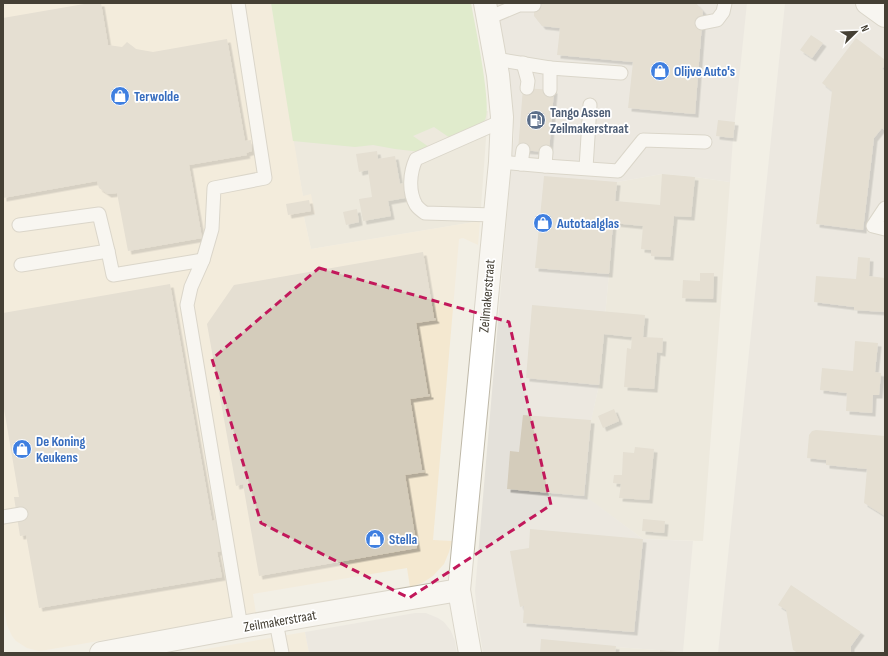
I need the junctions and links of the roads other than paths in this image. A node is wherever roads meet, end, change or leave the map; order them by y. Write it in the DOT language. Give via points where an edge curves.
graph roads {
  1 [pos="238,3"];
  2 [pos="724,3"];
  3 [pos="867,3"];
  4 [pos="518,4"];
  5 [pos="534,5"];
  6 [pos="487,10"];
  7 [pos="885,16"];
  8 [pos="702,23"];
  9 [pos="495,59"];
  10 [pos="523,63"];
  11 [pos="550,68"];
  12 [pos="622,73"];
  13 [pos="527,88"];
  14 [pos="550,90"];
  15 [pos="590,105"];
  16 [pos="502,121"];
  17 [pos="704,142"];
  18 [pos="523,150"];
  19 [pos="546,152"];
  20 [pos="500,162"];
  21 [pos="521,164"];
  22 [pos="545,166"];
  23 [pos="586,168"];
  24 [pos="885,208"];
  25 [pos="494,215"];
  26 [pos="19,225"];
  27 [pos="885,228"];
  28 [pos="108,251"];
  29 [pos="203,260"];
  30 [pos="21,265"];
  31 [pos="21,514"];
  32 [pos="3,517"];
  33 [pos="459,590"];
  34 [pos="276,622"];
  35 [pos="241,628"];
  36 [pos="101,653"];
  37 [pos="282,653"];
  38 [pos="470,653"];
  1 -- 29 [label="lane" via="265,178 214,188 212,229"];
  2 -- 8 [label="lane" via="722,12 716,20"];
  3 -- 7 [label="street"];
  4 -- 5 [label="lane"];
  4 -- 6 [label="lane"];
  6 -- 9 [label="street, Zeilmakerstraat"];
  9 -- 10 [label="lane"];
  9 -- 16 [label="street, Zeilmakerstraat"];
  10 -- 11 [label="lane"];
  10 -- 13 [label="lane" via="528,81"];
  11 -- 12 [label="lane"];
  11 -- 14 [label="lane"];
  15 -- 23 [label="lane"];
  16 -- 20 [label="street, Zeilmakerstraat"];
  16 -- 25 [label="lane" via="416,159 411,180 411,192 416,205 425,213"];
  17 -- 23 [label="lane" via="643,140 618,171"];
  18 -- 21 [label="lane"];
  19 -- 22 [label="lane"];
  20 -- 21 [label="lane"];
  20 -- 25 [label="street, Zeilmakerstraat"];
  21 -- 22 [label="lane"];
  22 -- 23 [label="lane"];
  24 -- 27 [label="lane" via="872,226"];
  25 -- 33 [label="street, Zeilmakerstraat"];
  26 -- 28 [label="lane" via="99,214"];
  28 -- 29 [label="lane" via="113,275"];
  28 -- 30 [label="lane"];
  29 -- 35 [label="lane" via="191,287 187,305"];
  31 -- 32 [label="lane"];
  33 -- 34 [label="street, Zeilmakerstraat"];
  33 -- 38 [label="street, Zeilmakerstraat"];
  34 -- 35 [label="street, Zeilmakerstraat"];
  34 -- 37 [label="lane"];
  35 -- 36 [label="street, Zeilmakerstraat"];
}
